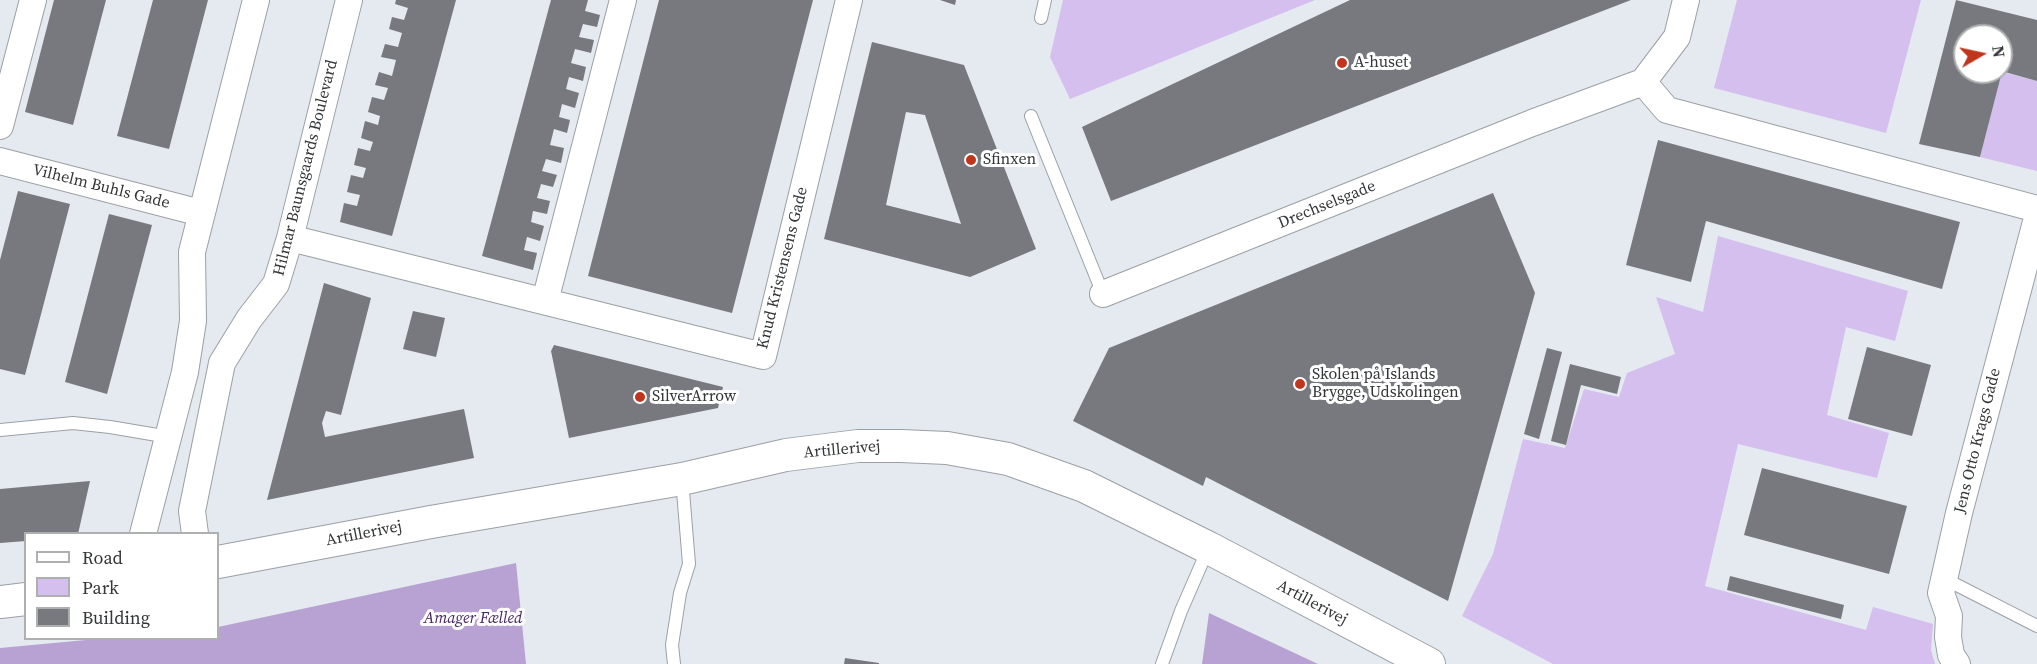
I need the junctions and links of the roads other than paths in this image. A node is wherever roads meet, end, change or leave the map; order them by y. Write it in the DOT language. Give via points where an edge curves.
graph roads {
  1 [pos="33,0"];
  2 [pos="256,0"];
  3 [pos="349,0"];
  4 [pos="623,0"];
  5 [pos="849,0"];
  6 [pos="1045,0"];
  7 [pos="1686,0"];
  8 [pos="1041,18"];
  9 [pos="1642,82"];
  10 [pos="1031,116"];
  11 [pos="0,126"];
  12 [pos="0,161"];
  13 [pos="2037,209"];
  14 [pos="201,213"];
  15 [pos="2037,218"];
  16 [pos="290,238"];
  17 [pos="1103,294"];
  18 [pos="545,302"];
  19 [pos="0,430"];
  20 [pos="169,437"];
  21 [pos="682,479"];
  22 [pos="144,532"];
  23 [pos="195,532"];
  24 [pos="1209,548"];
  25 [pos="219,562"];
  26 [pos="1945,579"];
  27 [pos="24,599"];
  28 [pos="0,602"];
  29 [pos="2037,626"];
  30 [pos="674,664"];
  31 [pos="1162,664"];
  32 [pos="1429,664"];
  33 [pos="1956,664"];
  1 -- 11 [label="street"];
  2 -- 14 [label="street"];
  3 -- 16 [label="street, Hilmar Baunsgaards Boulevard"];
  4 -- 18 [label="street"];
  5 -- 18 [label="street, Knud Kristensens Gade" via="764,356"];
  6 -- 8 [label="lane"];
  7 -- 9 [label="street" via="1677,37"];
  9 -- 13 [label="street" via="1667,110"];
  9 -- 17 [label="street, Drechselsgade"];
  10 -- 17 [label="lane, Drechselsgade"];
  12 -- 14 [label="street, Vilhelm Buhls Gade"];
  14 -- 20 [label="street" via="192,252 193,321"];
  15 -- 26 [label="street, Jens Otto Krags Gade"];
  16 -- 18 [label="street, Knud Kristensens Gade"];
  16 -- 23 [label="street, Hilmar Baunsgaards Boulevard" via="276,284 222,363 192,511"];
  19 -- 20 [label="lane" via="73,423"];
  20 -- 22 [label="street"];
  21 -- 24 [label="street, Artillerivej" via="786,455 840,448 947,448 1008,459 1084,486"];
  21 -- 25 [label="street, Artillerivej"];
  21 -- 30 [label="lane" via="689,564 672,645"];
  24 -- 31 [label="lane"];
  24 -- 32 [label="street, Artillerivej"];
  26 -- 29 [label="lane"];
  26 -- 33 [label="street, Jens Otto Krags Gade" via="1941,592 1949,616 1951,655"];
  27 -- 28 [label="street"];
}
